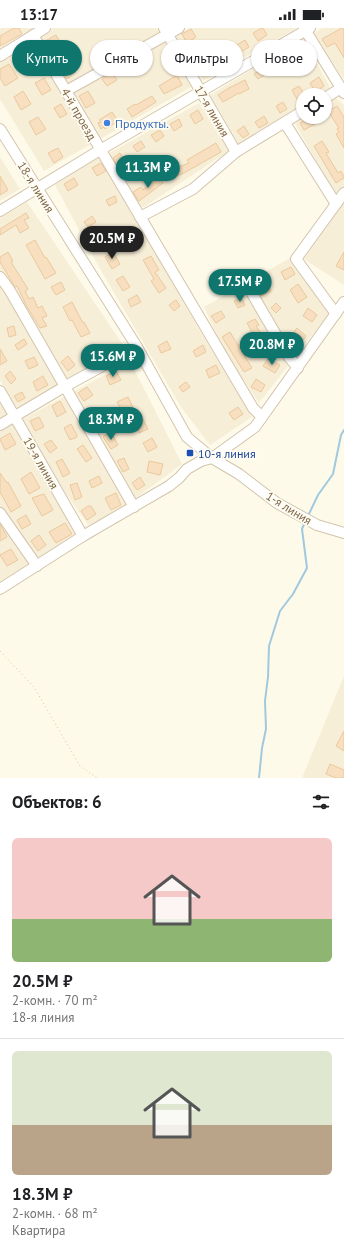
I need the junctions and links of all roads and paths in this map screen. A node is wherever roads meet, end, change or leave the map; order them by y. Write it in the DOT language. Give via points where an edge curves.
graph roads {
  1 [pos="45,28"];
  2 [pos="179,28"];
  3 [pos="306,29"];
  4 [pos="166,31"];
  5 [pos="33,35"];
  6 [pos="0,56"];
  7 [pos="342,90"];
  8 [pos="66,91"];
  9 [pos="201,92"];
  10 [pos="332,95"];
  11 [pos="296,116"];
  12 [pos="285,123"];
  13 [pos="0,129"];
  14 [pos="100,150"];
  15 [pos="236,152"];
  16 [pos="37,189"];
  17 [pos="344,193"];
  18 [pos="336,204"];
  19 [pos="0,211"];
  20 [pos="140,217"];
  21 [pos="0,277"];
  22 [pos="247,285"];
  23 [pos="344,302"];
  24 [pos="336,314"];
  25 [pos="136,347"];
  26 [pos="298,368"];
  27 [pos="64,387"];
  28 [pos="0,391"];
  29 [pos="15,416"];
  30 [pos="262,417"];
  31 [pos="0,425"];
  32 [pos="212,458"];
  33 [pos="239,474"];
  34 [pos="134,507"];
  35 [pos="0,513"];
  36 [pos="344,533"];
  37 [pos="83,536"];
  38 [pos="37,566"];
  39 [pos="0,589"];
  40 [pos="0,651"];
  41 [pos="97,778"];
  1 -- 5 [label="street"];
  2 -- 4 [label="street"];
  3 -- 7 [label="street"];
  3 -- 9 [label="street"];
  4 -- 8 [label="street"];
  4 -- 9 [label="street, 17-я линия"];
  5 -- 6 [label="street"];
  5 -- 8 [label="street, 4-й проезд"];
  7 -- 10 [label="street"];
  8 -- 14 [label="street, 4-й проезд"];
  9 -- 14 [label="street"];
  9 -- 15 [label="street, 17-я линия"];
  11 -- 12 [label="street"];
  12 -- 15 [label="street"];
  12 -- 18 [label="street"];
  13 -- 16 [label="street, 18-я линия"];
  14 -- 16 [label="street"];
  14 -- 20 [label="street, 4-й проезд"];
  15 -- 20 [label="street" via="193,189"];
  16 -- 19 [label="street"];
  16 -- 25 [label="street, 18-я линия"];
  17 -- 18 [label="street"];
  18 -- 24 [label="street" via="296,259"];
  20 -- 30 [label="street, 4-й проезд" via="253,408"];
  21 -- 27 [label="street"];
  22 -- 26 [label="street"];
  23 -- 24 [label="street"];
  24 -- 26 [label="street"];
  25 -- 27 [label="street"];
  25 -- 32 [label="street, 18-я линия" via="187,437"];
  26 -- 30 [label="street"];
  27 -- 29 [label="street"];
  27 -- 34 [label="street"];
  28 -- 29 [label="street, 19-я линия"];
  29 -- 31 [label="street"];
  29 -- 37 [label="street, 19-я линия"];
  30 -- 32 [label="street" via="255,427"];
  32 -- 33 [label="street, 18-я линия"];
  32 -- 34 [label="street" via="200,461 187,469 169,486"];
  33 -- 36 [label="street, 1-я линия" via="277,503 306,520"];
  34 -- 37 [label="street"];
  35 -- 38 [label="street"];
  37 -- 38 [label="street"];
  38 -- 39 [label="street"];
  40 -- 41 [label="path" via="34,687 80,766"];
}
